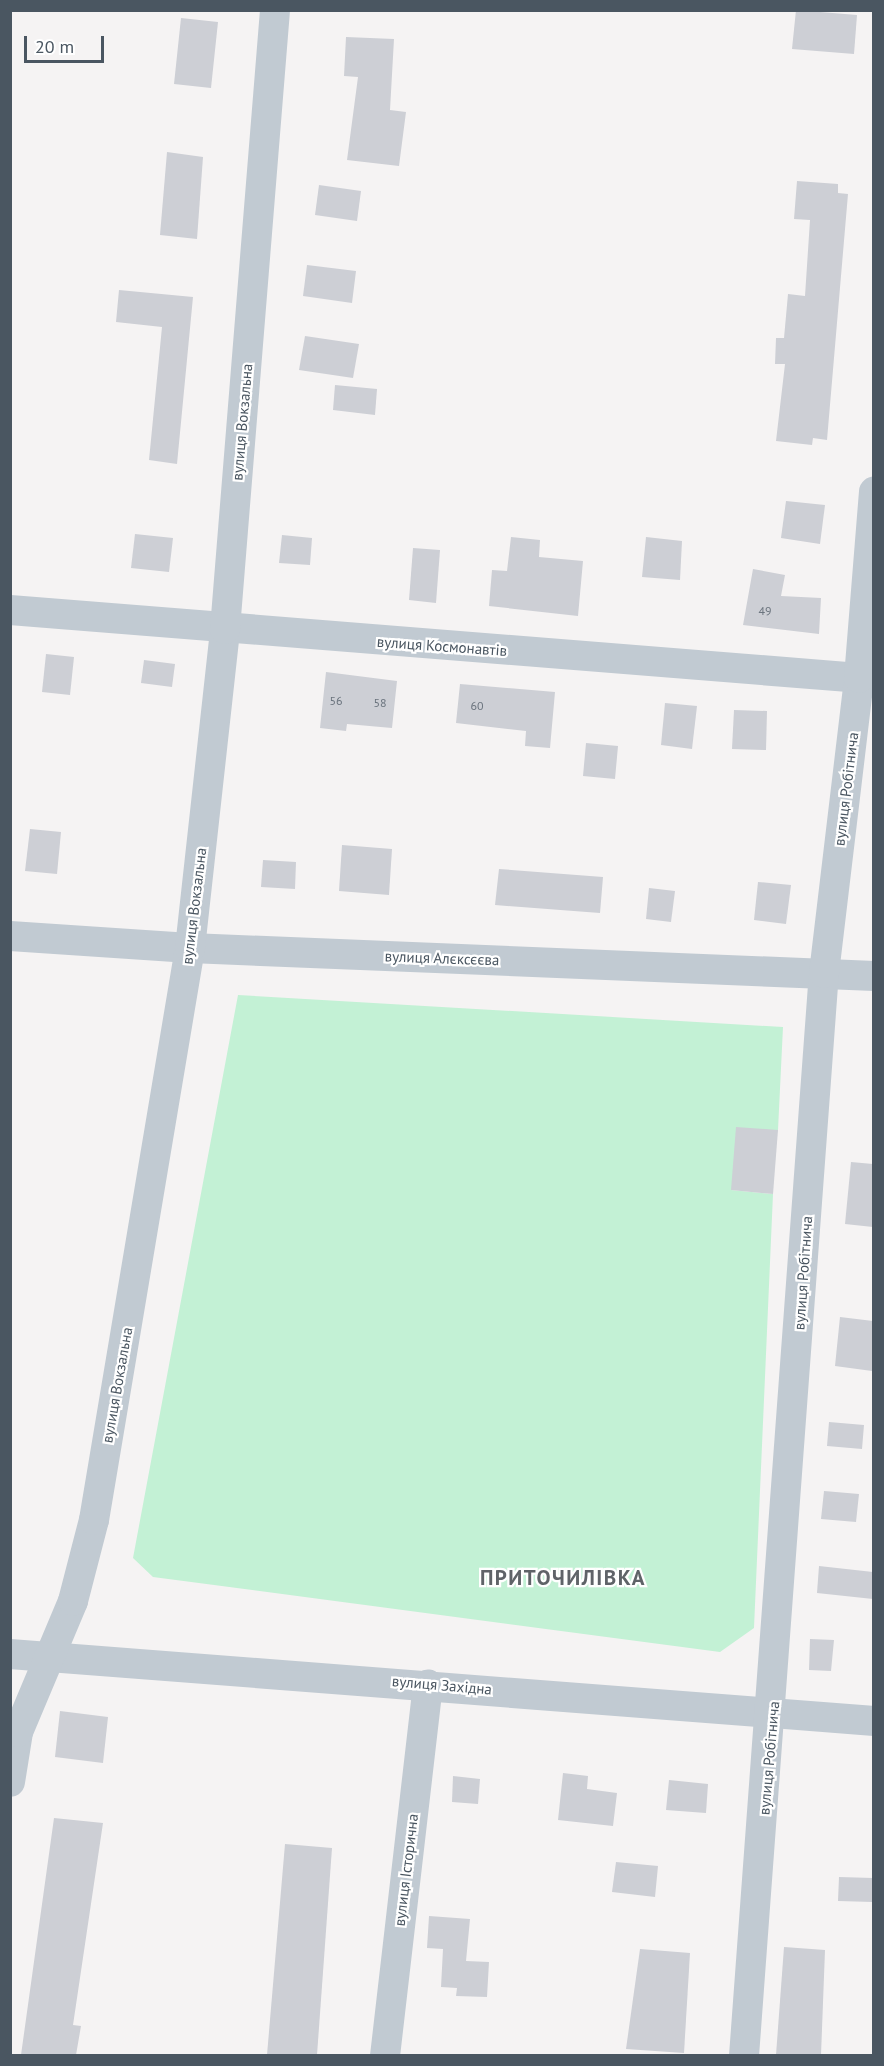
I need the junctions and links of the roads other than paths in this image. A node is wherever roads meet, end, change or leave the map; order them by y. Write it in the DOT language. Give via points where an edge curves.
graph roads {
  1 [pos="275,10"];
  2 [pos="873,492"];
  3 [pos="10,610"];
  4 [pos="225,629"];
  5 [pos="866,679"];
  6 [pos="10,936"];
  7 [pos="190,948"];
  8 [pos="824,973"];
  9 [pos="873,976"];
  10 [pos="10,1654"];
  11 [pos="52,1656"];
  12 [pos="428,1684"];
  13 [pos="772,1712"];
  14 [pos="873,1721"];
  15 [pos="10,1782"];
  16 [pos="385,2055"];
  17 [pos="744,2055"];
  1 -- 4 [label="street, вулиця Вокзальна"];
  2 -- 5 [label="street, вулиця Робітнича"];
  3 -- 4 [label="street, вулиця Космонавтів"];
  4 -- 5 [label="street, вулиця Космонавтів"];
  4 -- 7 [label="street, вулиця Вокзальна"];
  5 -- 8 [label="street, вулиця Робітнича"];
  6 -- 7 [label="street, вулиця Алєксєєва"];
  7 -- 8 [label="street, вулиця Алєксєєва"];
  7 -- 11 [label="street, вулиця Вокзальна" via="94,1520"];
  8 -- 9 [label="street, вулиця Алєксєєва"];
  8 -- 13 [label="street, вулиця Робітнича"];
  10 -- 11 [label="street, вулиця Західна"];
  11 -- 12 [label="street, вулиця Західна"];
  11 -- 15 [label="street, вулиця Вокзальна" via="18,1732"];
  12 -- 13 [label="street, вулиця Західна"];
  12 -- 16 [label="street, вулиця Історична"];
  13 -- 14 [label="street, вулиця Західна"];
  13 -- 17 [label="street, вулиця Робітнича"];
}
